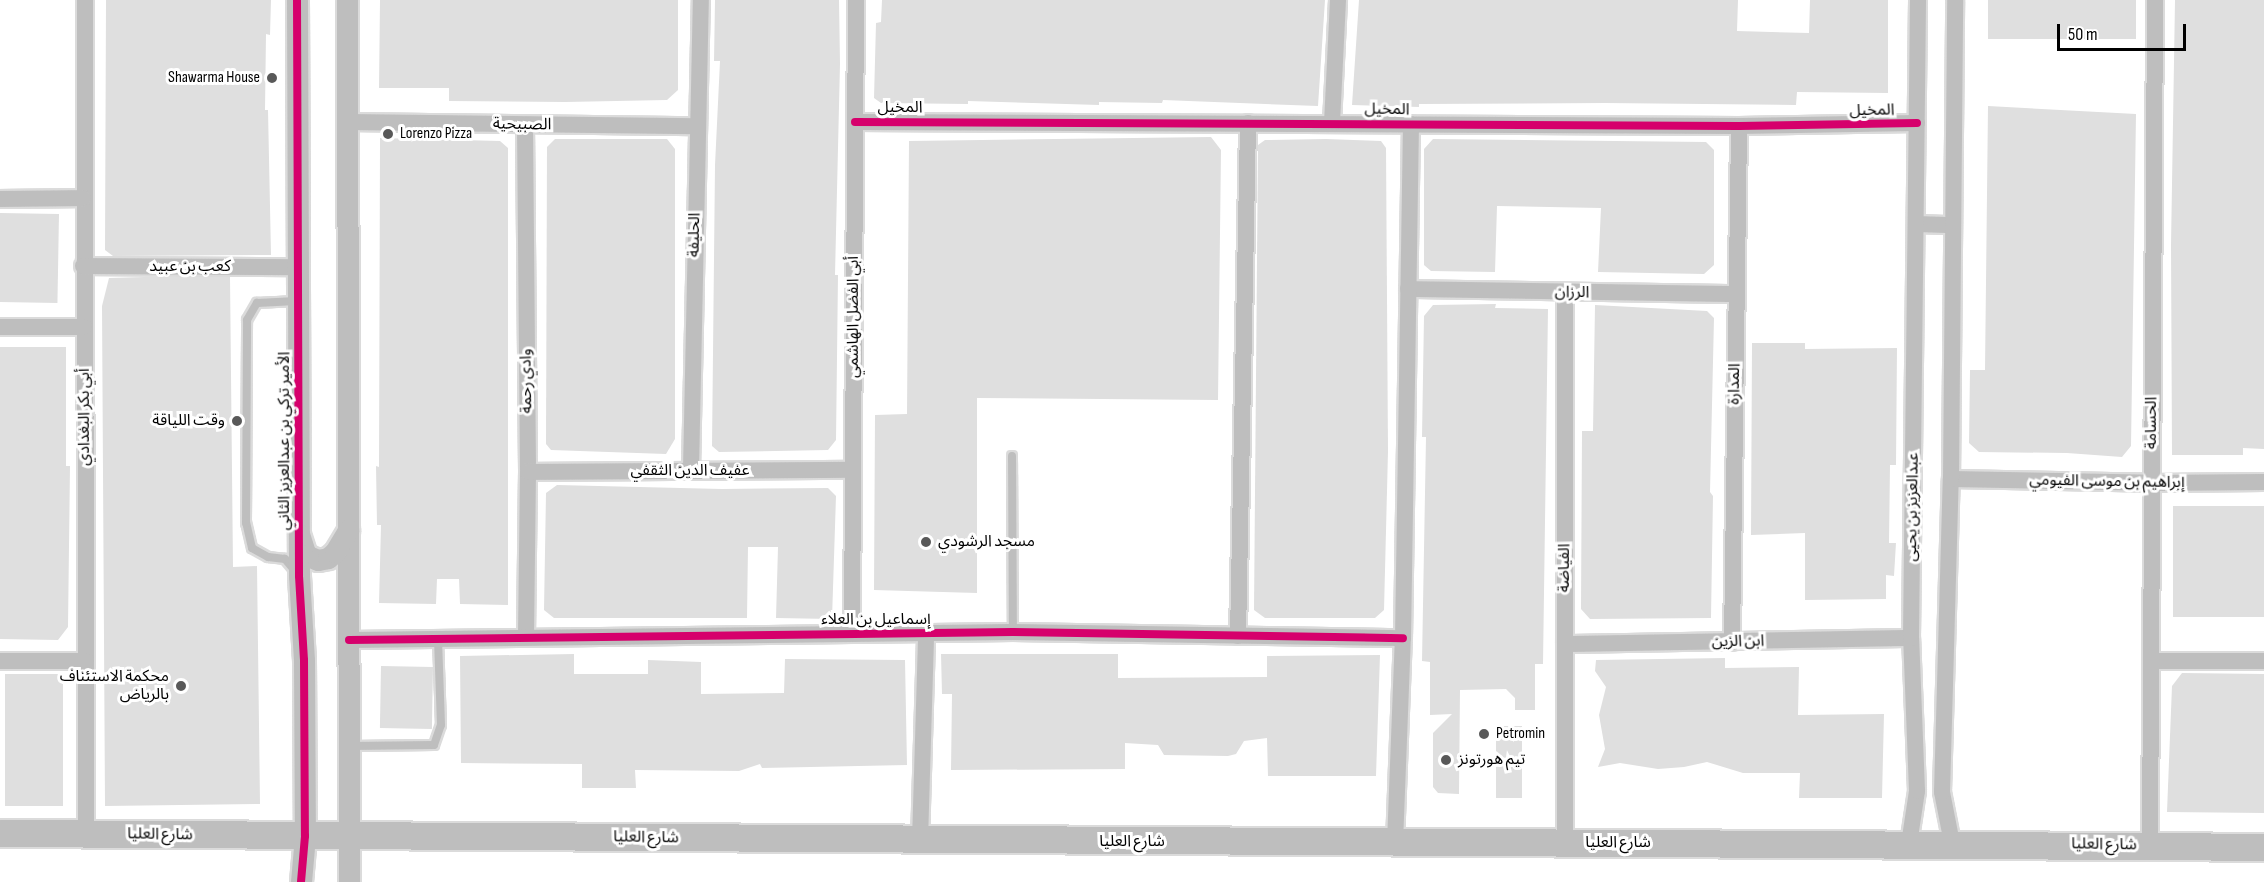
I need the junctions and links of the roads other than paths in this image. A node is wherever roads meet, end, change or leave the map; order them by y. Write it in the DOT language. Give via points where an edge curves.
graph roads {
  1 [pos="85,0"];
  2 [pos="297,0"];
  3 [pos="347,0"];
  4 [pos="701,0"];
  5 [pos="856,0"];
  6 [pos="1338,0"];
  7 [pos="1918,0"];
  8 [pos="1955,0"];
  9 [pos="2155,0"];
  10 [pos="347,122"];
  11 [pos="855,122"];
  12 [pos="1248,123"];
  13 [pos="1332,123"];
  14 [pos="1917,123"];
  15 [pos="1411,124"];
  16 [pos="525,126"];
  17 [pos="697,126"];
  18 [pos="1739,126"];
  19 [pos="83,198"];
  20 [pos="0,199"];
  21 [pos="1918,224"];
  22 [pos="1953,225"];
  23 [pos="83,266"];
  24 [pos="297,267"];
  25 [pos="1408,289"];
  26 [pos="1565,294"];
  27 [pos="1737,294"];
  28 [pos="298,301"];
  29 [pos="0,327"];
  30 [pos="84,327"];
  31 [pos="1012,456"];
  32 [pos="692,470"];
  33 [pos="852,470"];
  34 [pos="528,472"];
  35 [pos="1951,479"];
  36 [pos="2264,482"];
  37 [pos="2152,483"];
  38 [pos="348,530"];
  39 [pos="298,534"];
  40 [pos="298,576"];
  41 [pos="1013,632"];
  42 [pos="852,633"];
  43 [pos="926,634"];
  44 [pos="1238,636"];
  45 [pos="526,637"];
  46 [pos="1404,638"];
  47 [pos="1911,638"];
  48 [pos="349,639"];
  49 [pos="438,639"];
  50 [pos="1732,642"];
  51 [pos="1565,644"];
  52 [pos="0,661"];
  53 [pos="86,661"];
  54 [pos="2152,661"];
  55 [pos="2264,661"];
  56 [pos="349,746"];
  57 [pos="1917,791"];
  58 [pos="1942,792"];
  59 [pos="304,806"];
  60 [pos="348,822"];
  61 [pos="0,833"];
  62 [pos="86,834"];
  63 [pos="305,837"];
  64 [pos="920,841"];
  65 [pos="1395,843"];
  66 [pos="1565,843"];
  67 [pos="1952,843"];
  68 [pos="1909,844"];
  69 [pos="2150,845"];
  70 [pos="2264,847"];
  71 [pos="301,882"];
  72 [pos="349,882"];
  1 -- 19 [label="street, أبي بكر البغدادي"];
  2 -- 24 [label="street, الأمير تركي بن عبدالعزيز الثاني"];
  3 -- 10 [label="street"];
  4 -- 17 [label="street, الحليفة"];
  5 -- 11 [label="street, أبي الفضل الهاشمي"];
  6 -- 13 [label="street"];
  7 -- 14 [label="street, عبدالعزيز بن يحيى"];
  8 -- 22 [label="street"];
  9 -- 37 [label="street, الحسامة"];
  10 -- 16 [label="street, الصبيحية"];
  10 -- 38 [label="street"];
  11 -- 12 [label="street, المخيل"];
  11 -- 33 [label="street, أبي الفضل الهاشمي"];
  12 -- 13 [label="street, المخيل"];
  12 -- 44 [label="street"];
  13 -- 15 [label="street, المخيل"];
  14 -- 18 [label="street, المخيل"];
  14 -- 21 [label="street, عبدالعزيز بن يحيى"];
  15 -- 18 [label="street, المخيل"];
  15 -- 25 [label="street"];
  16 -- 17 [label="street, الصبيحية"];
  16 -- 34 [label="street, وادي رحمة"];
  17 -- 32 [label="street, الحليفة"];
  18 -- 27 [label="street, المدارة"];
  19 -- 20 [label="street"];
  19 -- 23 [label="street, أبي بكر البغدادي"];
  21 -- 22 [label="street"];
  21 -- 47 [label="street, عبدالعزيز بن يحيى"];
  22 -- 35 [label="street"];
  23 -- 24 [label="street, كعب بن عبيد"];
  23 -- 30 [label="street, أبي بكر البغدادي"];
  24 -- 28 [label="street, الأمير تركي بن عبدالعزيز الثاني"];
  25 -- 26 [label="street, الرزان"];
  25 -- 46 [label="street"];
  26 -- 27 [label="street, الرزان"];
  26 -- 51 [label="street, الفياضة"];
  27 -- 50 [label="street, المدارة"];
  28 -- 39 [label="street, الأمير تركي بن عبدالعزيز الثاني"];
  28 -- 40 [label="lane" via="257,303 247,320 246,523 252,548 268,557 285,559"];
  29 -- 30 [label="street"];
  30 -- 53 [label="street, أبي بكر البغدادي"];
  31 -- 41 [label="lane"];
  32 -- 33 [label="street, عفيف الدين الثقفي"];
  32 -- 34 [label="street, عفيف الدين الثقفي"];
  33 -- 42 [label="street, أبي الفضل الهاشمي"];
  34 -- 45 [label="street, وادي رحمة"];
  35 -- 37 [label="street, إبراهيم بن موسى الفيومي"];
  35 -- 58 [label="street"];
  36 -- 37 [label="street, إبراهيم بن موسى الفيومي"];
  37 -- 54 [label="street, الحسامة"];
  38 -- 39 [label="street" via="328,558 318,560 306,555"];
  38 -- 48 [label="street"];
  39 -- 40 [label="street, الأمير تركي بن عبدالعزيز الثاني"];
  40 -- 59 [label="street, الأمير تركي بن عبدالعزيز الثاني" via="304,660"];
  41 -- 43 [label="street, إسماعيل بن العلاء"];
  41 -- 44 [label="street, إسماعيل بن العلاء"];
  42 -- 43 [label="street, إسماعيل بن العلاء"];
  42 -- 45 [label="street, إسماعيل بن العلاء"];
  43 -- 64 [label="street"];
  44 -- 46 [label="street, إسماعيل بن العلاء"];
  45 -- 49 [label="street, إسماعيل بن العلاء"];
  46 -- 65 [label="street"];
  47 -- 50 [label="street, ابن الزين"];
  47 -- 57 [label="street, عبدالعزيز بن يحيى"];
  48 -- 49 [label="street, إسماعيل بن العلاء"];
  48 -- 56 [label="street"];
  49 -- 56 [label="lane" via="441,725 434,745"];
  50 -- 51 [label="street, ابن الزين"];
  51 -- 66 [label="street, الفياضة"];
  52 -- 53 [label="street"];
  53 -- 62 [label="street, أبي بكر البغدادي"];
  54 -- 55 [label="street"];
  54 -- 69 [label="street, الحسامة"];
  56 -- 60 [label="street"];
  57 -- 58 [label="street"];
  57 -- 68 [label="street, عبدالعزيز بن يحيى"];
  58 -- 67 [label="street"];
  59 -- 60 [label="street" via="318,824"];
  59 -- 63 [label="street, الأمير تركي بن عبدالعزيز الثاني"];
  60 -- 63 [label="main road, شارع العليا"];
  60 -- 64 [label="main road, شارع العليا"];
  60 -- 72 [label="street"];
  61 -- 62 [label="main road, شارع العليا"];
  62 -- 63 [label="main road, شارع العليا"];
  63 -- 71 [label="street, الأمير تركي بن عبدالعزيز الثاني"];
  64 -- 65 [label="main road, شارع العليا"];
  65 -- 66 [label="main road, شارع العليا"];
  66 -- 68 [label="main road, شارع العليا"];
  67 -- 68 [label="main road, شارع العليا"];
  67 -- 69 [label="main road, شارع العليا"];
  69 -- 70 [label="main road, شارع العليا"];
}
